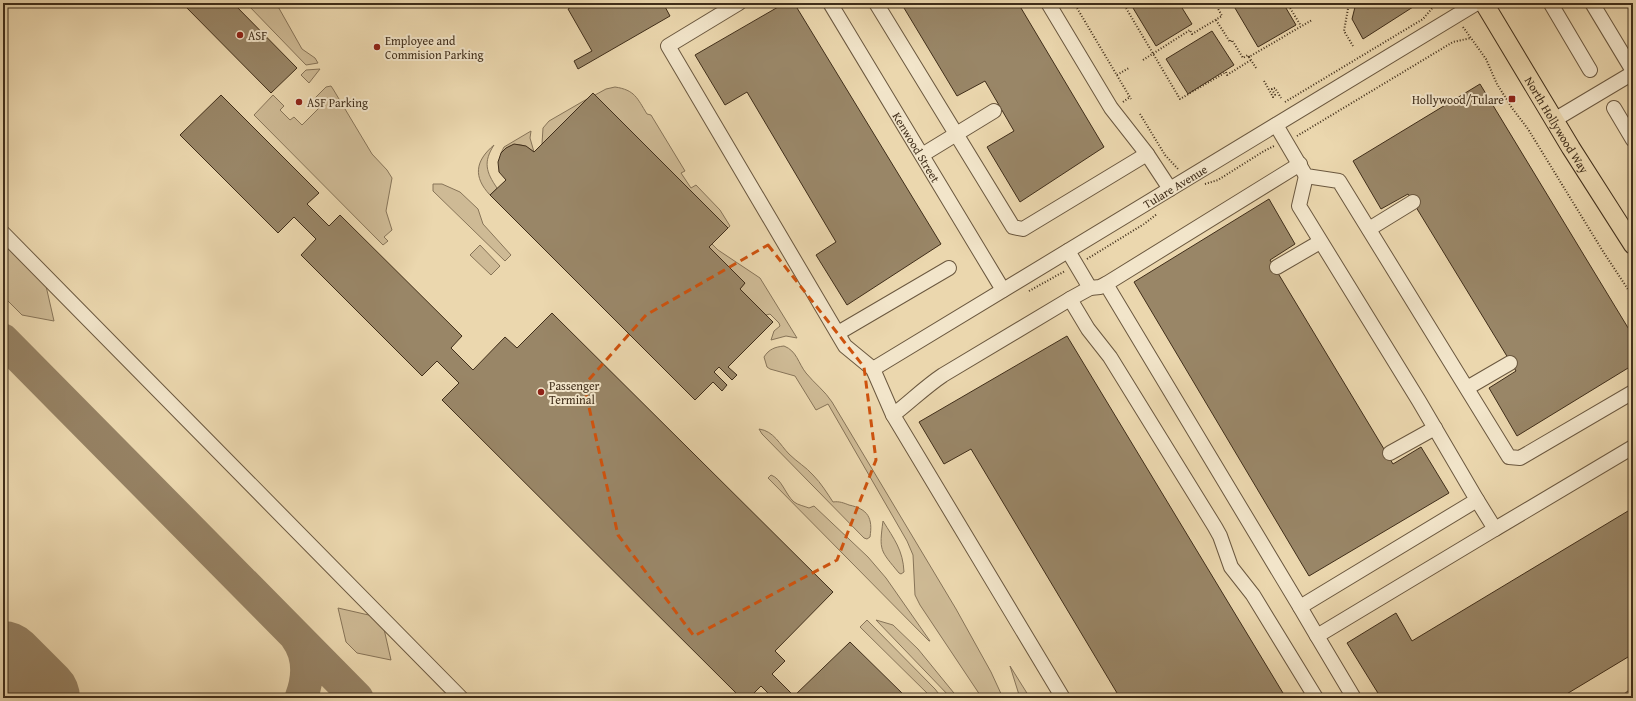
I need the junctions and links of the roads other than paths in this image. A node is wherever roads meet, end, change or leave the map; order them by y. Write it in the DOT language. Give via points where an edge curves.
graph roads {
  1 [pos="739,3"];
  2 [pos="830,3"];
  3 [pos="876,3"];
  4 [pos="1048,3"];
  5 [pos="1477,3"];
  6 [pos="1484,3"];
  7 [pos="1553,3"];
  8 [pos="1592,3"];
  9 [pos="1590,70"];
  10 [pos="1633,72"];
  11 [pos="1614,108"];
  12 [pos="994,111"];
  13 [pos="1554,120"];
  14 [pos="1276,125"];
  15 [pos="956,134"];
  16 [pos="1633,140"];
  17 [pos="1147,154"];
  18 [pos="922,155"];
  19 [pos="1303,170"];
  20 [pos="1170,189"];
  21 [pos="1413,202"];
  22 [pos="1369,229"];
  23 [pos="3,233"];
  24 [pos="1320,242"];
  25 [pos="1633,245"];
  26 [pos="1068,251"];
  27 [pos="1278,267"];
  28 [pos="949,268"];
  29 [pos="1106,284"];
  30 [pos="1090,288"];
  31 [pos="1003,290"];
  32 [pos="1070,299"];
  33 [pos="838,333"];
  34 [pos="1510,362"];
  35 [pos="873,370"];
  36 [pos="1467,388"];
  37 [pos="1633,392"];
  38 [pos="893,415"];
  39 [pos="1435,428"];
  40 [pos="1633,447"];
  41 [pos="1390,453"];
  42 [pos="1478,500"];
  43 [pos="1495,529"];
  44 [pos="1300,607"];
  45 [pos="1317,636"];
  46 [pos="461,698"];
  47 [pos="1063,698"];
  48 [pos="1316,698"];
  49 [pos="1354,698"];
  1 -- 33 [label="street" via="668,46"];
  2 -- 18 [label="street, Kenwood Street"];
  3 -- 15 [label="street"];
  4 -- 17 [label="street" via="1111,108"];
  5 -- 14 [label="street, Tulare Avenue"];
  6 -- 13 [label="main road, North Hollywood Way"];
  7 -- 9 [label="street" via="1551,4"];
  8 -- 10 [label="street"];
  10 -- 13 [label="street"];
  11 -- 16 [label="street"];
  12 -- 15 [label="street"];
  13 -- 25 [label="main road, North Hollywood Way"];
  14 -- 19 [label="street"];
  14 -- 20 [label="street, Tulare Avenue"];
  15 -- 17 [label="street" via="1013,227 1023,229"];
  15 -- 18 [label="street"];
  17 -- 20 [label="street"];
  18 -- 31 [label="street, Kenwood Street"];
  19 -- 22 [label="street" via="1339,181"];
  19 -- 24 [label="street" via="1298,206"];
  19 -- 29 [label="street"];
  20 -- 26 [label="street, Tulare Avenue"];
  21 -- 22 [label="street"];
  22 -- 36 [label="street"];
  23 -- 46 [label="street"];
  24 -- 27 [label="street"];
  24 -- 39 [label="street"];
  26 -- 30 [label="street"];
  26 -- 31 [label="street, Tulare Avenue"];
  28 -- 33 [label="street"];
  29 -- 30 [label="street"];
  29 -- 44 [label="street"];
  30 -- 32 [label="street"];
  31 -- 35 [label="street, Tulare Avenue"];
  32 -- 38 [label="street" via="930,383"];
  32 -- 48 [label="street" via="1143,409 1215,528 1231,567 1253,596"];
  33 -- 35 [label="street" via="845,346"];
  34 -- 36 [label="street"];
  35 -- 38 [label="street"];
  36 -- 37 [label="street" via="1509,457 1520,458"];
  38 -- 47 [label="street"];
  39 -- 41 [label="street"];
  39 -- 42 [label="street"];
  40 -- 43 [label="street"];
  42 -- 43 [label="street"];
  42 -- 44 [label="street"];
  43 -- 45 [label="street"];
  44 -- 45 [label="street"];
  45 -- 49 [label="street"];
}
